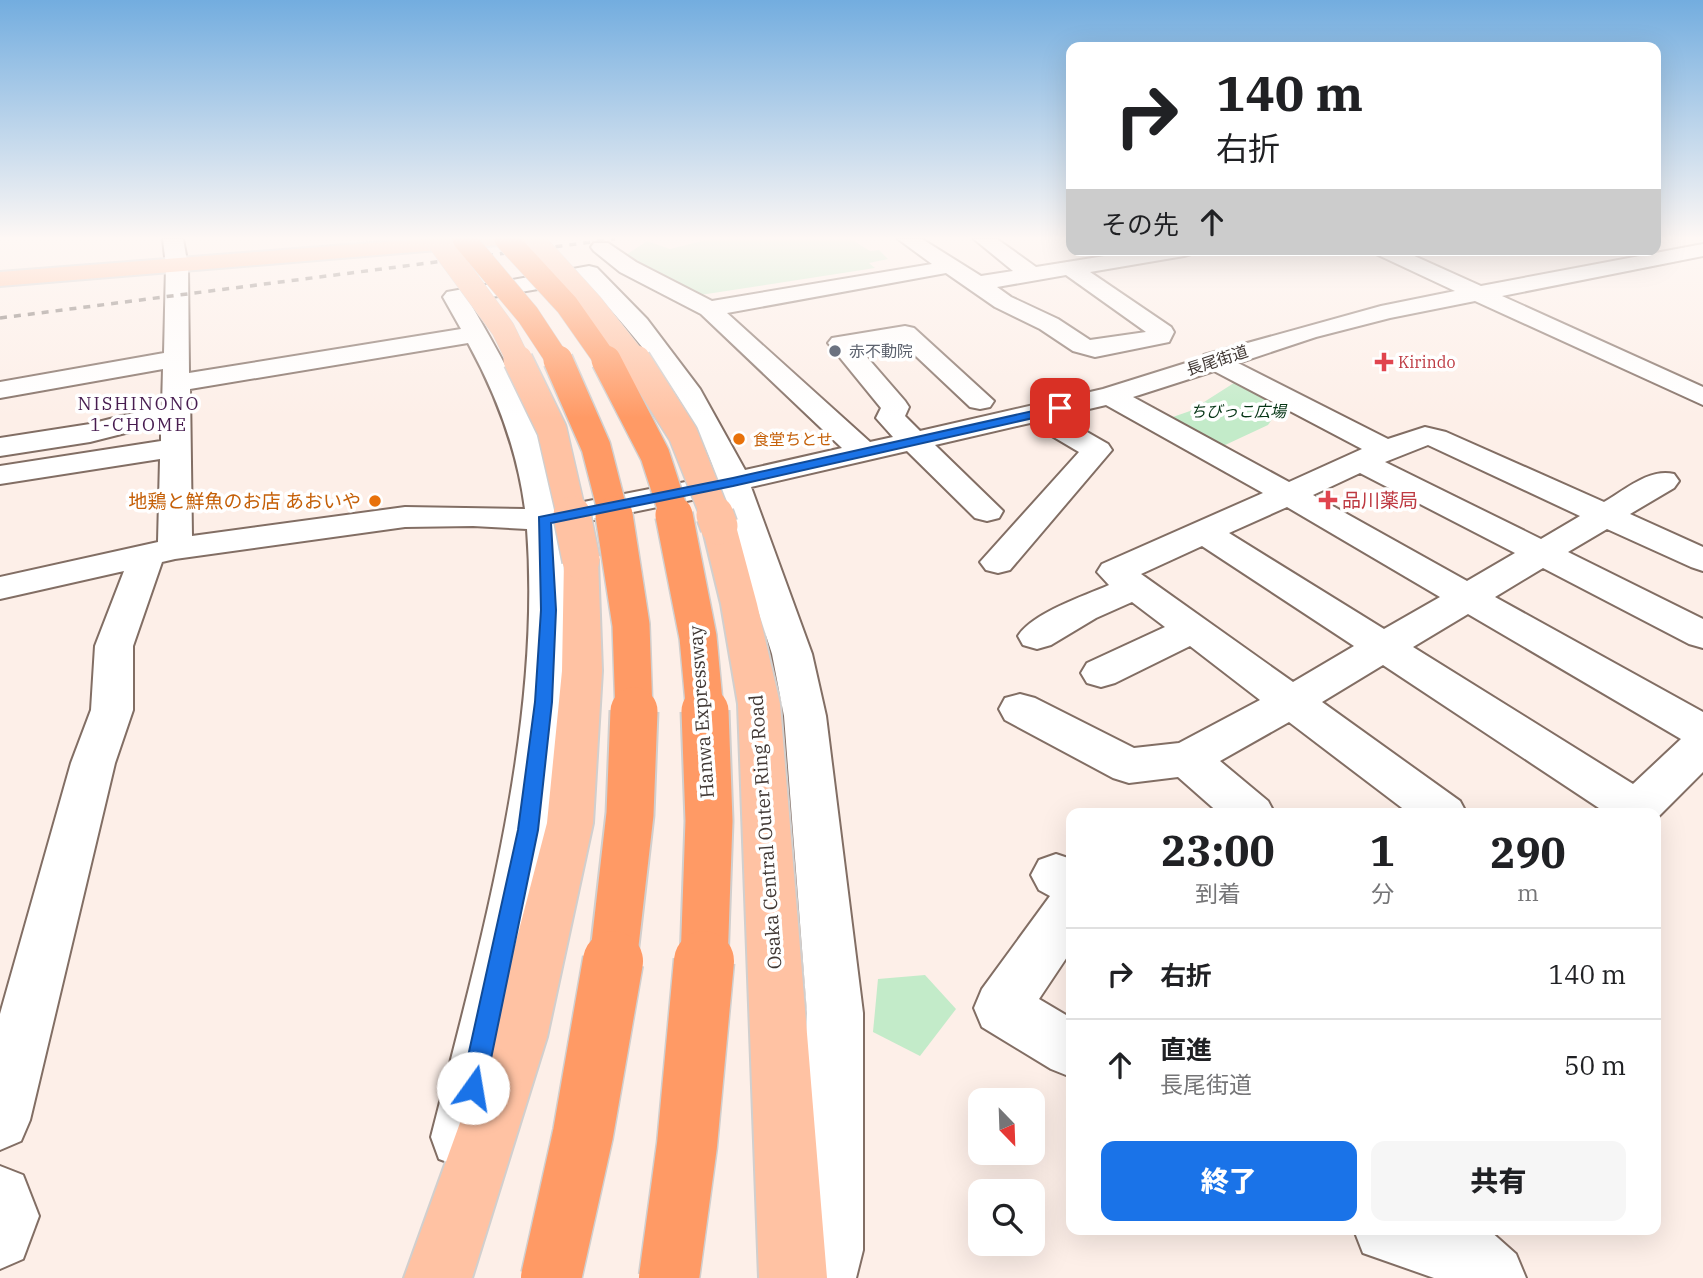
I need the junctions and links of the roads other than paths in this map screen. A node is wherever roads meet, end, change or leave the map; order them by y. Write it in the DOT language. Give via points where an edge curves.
graph roads {
  1 [pos="176,299"];
  2 [pos="456,299"];
  3 [pos="473,299"];
  4 [pos="514,299"];
  5 [pos="560,299"];
  6 [pos="586,299"];
  7 [pos="614,299"];
  8 [pos="689,299"];
  9 [pos="768,299"];
  10 [pos="885,299"];
  11 [pos="998,299"];
  12 [pos="1123,299"];
  13 [pos="1454,299"];
  14 [pos="1491,299"];
  15 [pos="709,309"];
  16 [pos="913,327"];
  17 [pos="476,334"];
  18 [pos="1213,360"];
  19 [pos="946,371"];
  20 [pos="177,385"];
  21 [pos="874,385"];
  22 [pos="0,390"];
  23 [pos="1110,396"];
  24 [pos="1703,397"];
  25 [pos="980,401"];
  26 [pos="1035,414"];
  27 [pos="915,441"];
  28 [pos="0,447"];
  29 [pos="175,448"];
  30 [pos="864,452"];
  31 [pos="1374,456"];
  32 [pos="0,475"];
  33 [pos="1662,481"];
  34 [pos="1286,493"];
  35 [pos="726,504"];
  36 [pos="988,511"];
  37 [pos="1606,515"];
  38 [pos="544,520"];
  39 [pos="1202,531"];
  40 [pos="161,551"];
  41 [pos="1539,554"];
  42 [pos="1703,560"];
  43 [pos="998,562"];
  44 [pos="1136,587"];
  45 [pos="0,588"];
  46 [pos="1467,598"];
  47 [pos="1193,629"];
  48 [pos="1703,635"];
  49 [pos="1037,636"];
  50 [pos="1383,646"];
  51 [pos="1101,673"];
  52 [pos="1291,702"];
  53 [pos="1020,709"];
  54 [pos="1703,732"];
  55 [pos="1703,745"];
  56 [pos="1187,759"];
  57 [pos="1245,808"];
  58 [pos="1436,808"];
  59 [pos="1629,808"];
  60 [pos="1637,808"];
  61 [pos="1066,889"];
  62 [pos="1066,1046"];
  63 [pos="0,1120"];
  64 [pos="0,1198"];
  65 [pos="1404,1235"];
  66 [pos="0,1236"];
  67 [pos="1471,1254"];
  68 [pos="428,1278"];
  69 [pos="438,1278"];
  70 [pos="551,1278"];
  71 [pos="668,1278"];
  72 [pos="793,1278"];
  73 [pos="822,1278"];
  1 -- 20 [label="street"];
  2 -- 17 [label="street"];
  3 -- 69 [label="main road, bridge" via="503,330 552,430 581,560 582,671 570,823 519,1037"];
  4 -- 70 [label="highway, bridge" via="561,364 604,471 621,543 632,640 632,779 614,967"];
  5 -- 71 [label="highway, Hanwa Expressway, bridge" via="598,347 656,458 697,626 708,748 706,949 681,1210"];
  6 -- 35 [label="main road, Osaka Central Outer Ring Road, bridge" via="615,330 649,380 677,422 699,469"];
  7 -- 35 [label="street" via="690,396 727,463"];
  8 -- 15 [label="street"];
  9 -- 15 [label="street"];
  10 -- 16 [label="street"];
  11 -- 12 [label="street" via="1094,349 1160,337 1162,332"];
  13 -- 18 [label="street, 長尾街道" via="1307,332"];
  14 -- 24 [label="street"];
  15 -- 30 [label="street"];
  17 -- 20 [label="street"];
  17 -- 38 [label="street" via="498,371 524,435"];
  18 -- 23 [label="street, 長尾街道"];
  18 -- 31 [label="street"];
  19 -- 21 [label="street"];
  19 -- 21 [label="street" via="905,334 841,343"];
  19 -- 25 [label="street"];
  20 -- 22 [label="street"];
  20 -- 28 [label="street" via="124,427"];
  20 -- 29 [label="street"];
  21 -- 27 [label="street" via="895,407 890,418"];
  23 -- 26 [label="street, 長尾街道"];
  23 -- 34 [label="street"];
  26 -- 27 [label="street, 長尾街道"];
  26 -- 43 [label="street" via="1097,450"];
  27 -- 30 [label="street, 長尾街道"];
  27 -- 36 [label="street"];
  29 -- 32 [label="street"];
  29 -- 40 [label="street"];
  30 -- 35 [label="street, 長尾街道"];
  31 -- 34 [label="street"];
  31 -- 37 [label="street" via="1425,436 1436,438"];
  31 -- 41 [label="street"];
  33 -- 37 [label="street"];
  34 -- 39 [label="street"];
  34 -- 46 [label="street"];
  35 -- 38 [label="street, 長尾街道"];
  35 -- 72 [label="main road, Osaka Central Outer Ring Road" via="759,704"];
  35 -- 73 [label="street" via="792,654 805,716 835,1013 830,1250"];
  37 -- 41 [label="street"];
  37 -- 42 [label="street"];
  38 -- 40 [label="street, 長尾街道" via="405,517"];
  38 -- 68 [label="street" via="548,610 528,830"];
  39 -- 44 [label="street" via="1115,572"];
  39 -- 50 [label="street"];
  40 -- 45 [label="street, 長尾街道"];
  40 -- 63 [label="street" via="114,646 112,710 93,763"];
  41 -- 46 [label="street"];
  41 -- 48 [label="street"];
  44 -- 47 [label="street"];
  44 -- 49 [label="street"];
  46 -- 50 [label="street"];
  46 -- 54 [label="street"];
  47 -- 51 [label="street"];
  47 -- 52 [label="street"];
  50 -- 52 [label="street"];
  50 -- 59 [label="street"];
  52 -- 56 [label="street"];
  52 -- 58 [label="street"];
  53 -- 56 [label="street" via="1129,766"];
  55 -- 60 [label="street"];
  56 -- 57 [label="street"];
  61 -- 62 [label="street" via="1002,1008"];
  64 -- 66 [label="street" via="7,1216"];
  65 -- 67 [label="street"];
}
